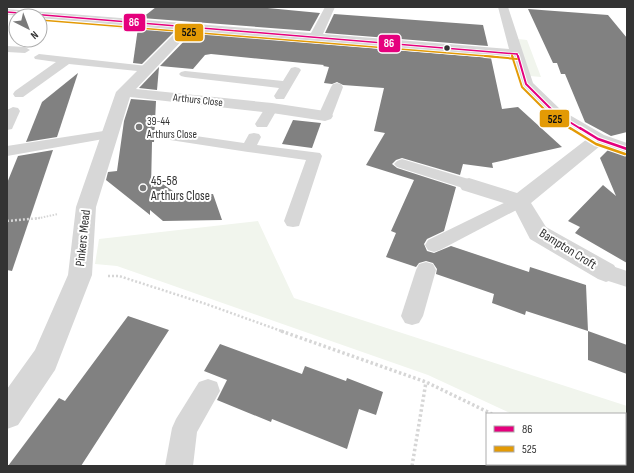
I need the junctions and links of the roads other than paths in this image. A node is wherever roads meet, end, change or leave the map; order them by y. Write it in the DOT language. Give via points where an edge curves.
graph roads {
  1 [pos="15,7"];
  2 [pos="330,7"];
  3 [pos="502,7"];
  4 [pos="7,9"];
  5 [pos="7,12"];
  6 [pos="188,27"];
  7 [pos="315,38"];
  8 [pos="7,49"];
  9 [pos="26,50"];
  10 [pos="517,54"];
  11 [pos="39,57"];
  12 [pos="67,60"];
  13 [pos="147,69"];
  14 [pos="295,70"];
  15 [pos="184,74"];
  16 [pos="337,87"];
  17 [pos="124,92"];
  18 [pos="19,94"];
  19 [pos="279,97"];
  20 [pos="13,111"];
  21 [pos="325,116"];
  22 [pos="262,124"];
  23 [pos="7,126"];
  24 [pos="110,134"];
  25 [pos="175,137"];
  26 [pos="598,139"];
  27 [pos="627,149"];
  28 [pos="7,151"];
  29 [pos="402,164"];
  30 [pos="469,185"];
  31 [pos="520,201"];
  32 [pos="294,221"];
  33 [pos="434,245"];
  34 [pos="426,270"];
  35 [pos="606,272"];
  36 [pos="627,279"];
  37 [pos="412,316"];
  38 [pos="208,391"];
  39 [pos="7,414"];
  40 [pos="179,466"];
  1 -- 4 [label="street"];
  2 -- 7 [label="street"];
  3 -- 10 [label="street"];
  5 -- 6 [label="street"];
  6 -- 7 [label="street"];
  6 -- 13 [label="street, Pinkers Mead"];
  7 -- 10 [label="street"];
  8 -- 9 [label="lane"];
  10 -- 26 [label="street" via="526,84 555,113"];
  11 -- 12 [label="lane"];
  12 -- 13 [label="lane"];
  12 -- 18 [label="lane"];
  13 -- 17 [label="street, Pinkers Mead"];
  14 -- 19 [label="lane"];
  15 -- 19 [label="lane"];
  16 -- 21 [label="lane"];
  17 -- 19 [label="street, Arthurs Close"];
  17 -- 24 [label="street, Pinkers Mead"];
  19 -- 21 [label="street, Arthurs Close"];
  19 -- 22 [label="lane"];
  20 -- 23 [label="lane"];
  24 -- 28 [label="lane"];
  24 -- 39 [label="street, Pinkers Mead" via="86,207 80,276 45,360"];
  25 -- 32 [label="lane" via="251,142 315,156"];
  26 -- 27 [label="street"];
  26 -- 31 [label="street"];
  29 -- 30 [label="lane"];
  30 -- 31 [label="street"];
  31 -- 33 [label="lane"];
  31 -- 35 [label="street, Bampton Croft" via="538,233"];
  34 -- 37 [label="lane"];
  35 -- 36 [label="lane"];
  38 -- 40 [label="lane" via="185,428"];
}
